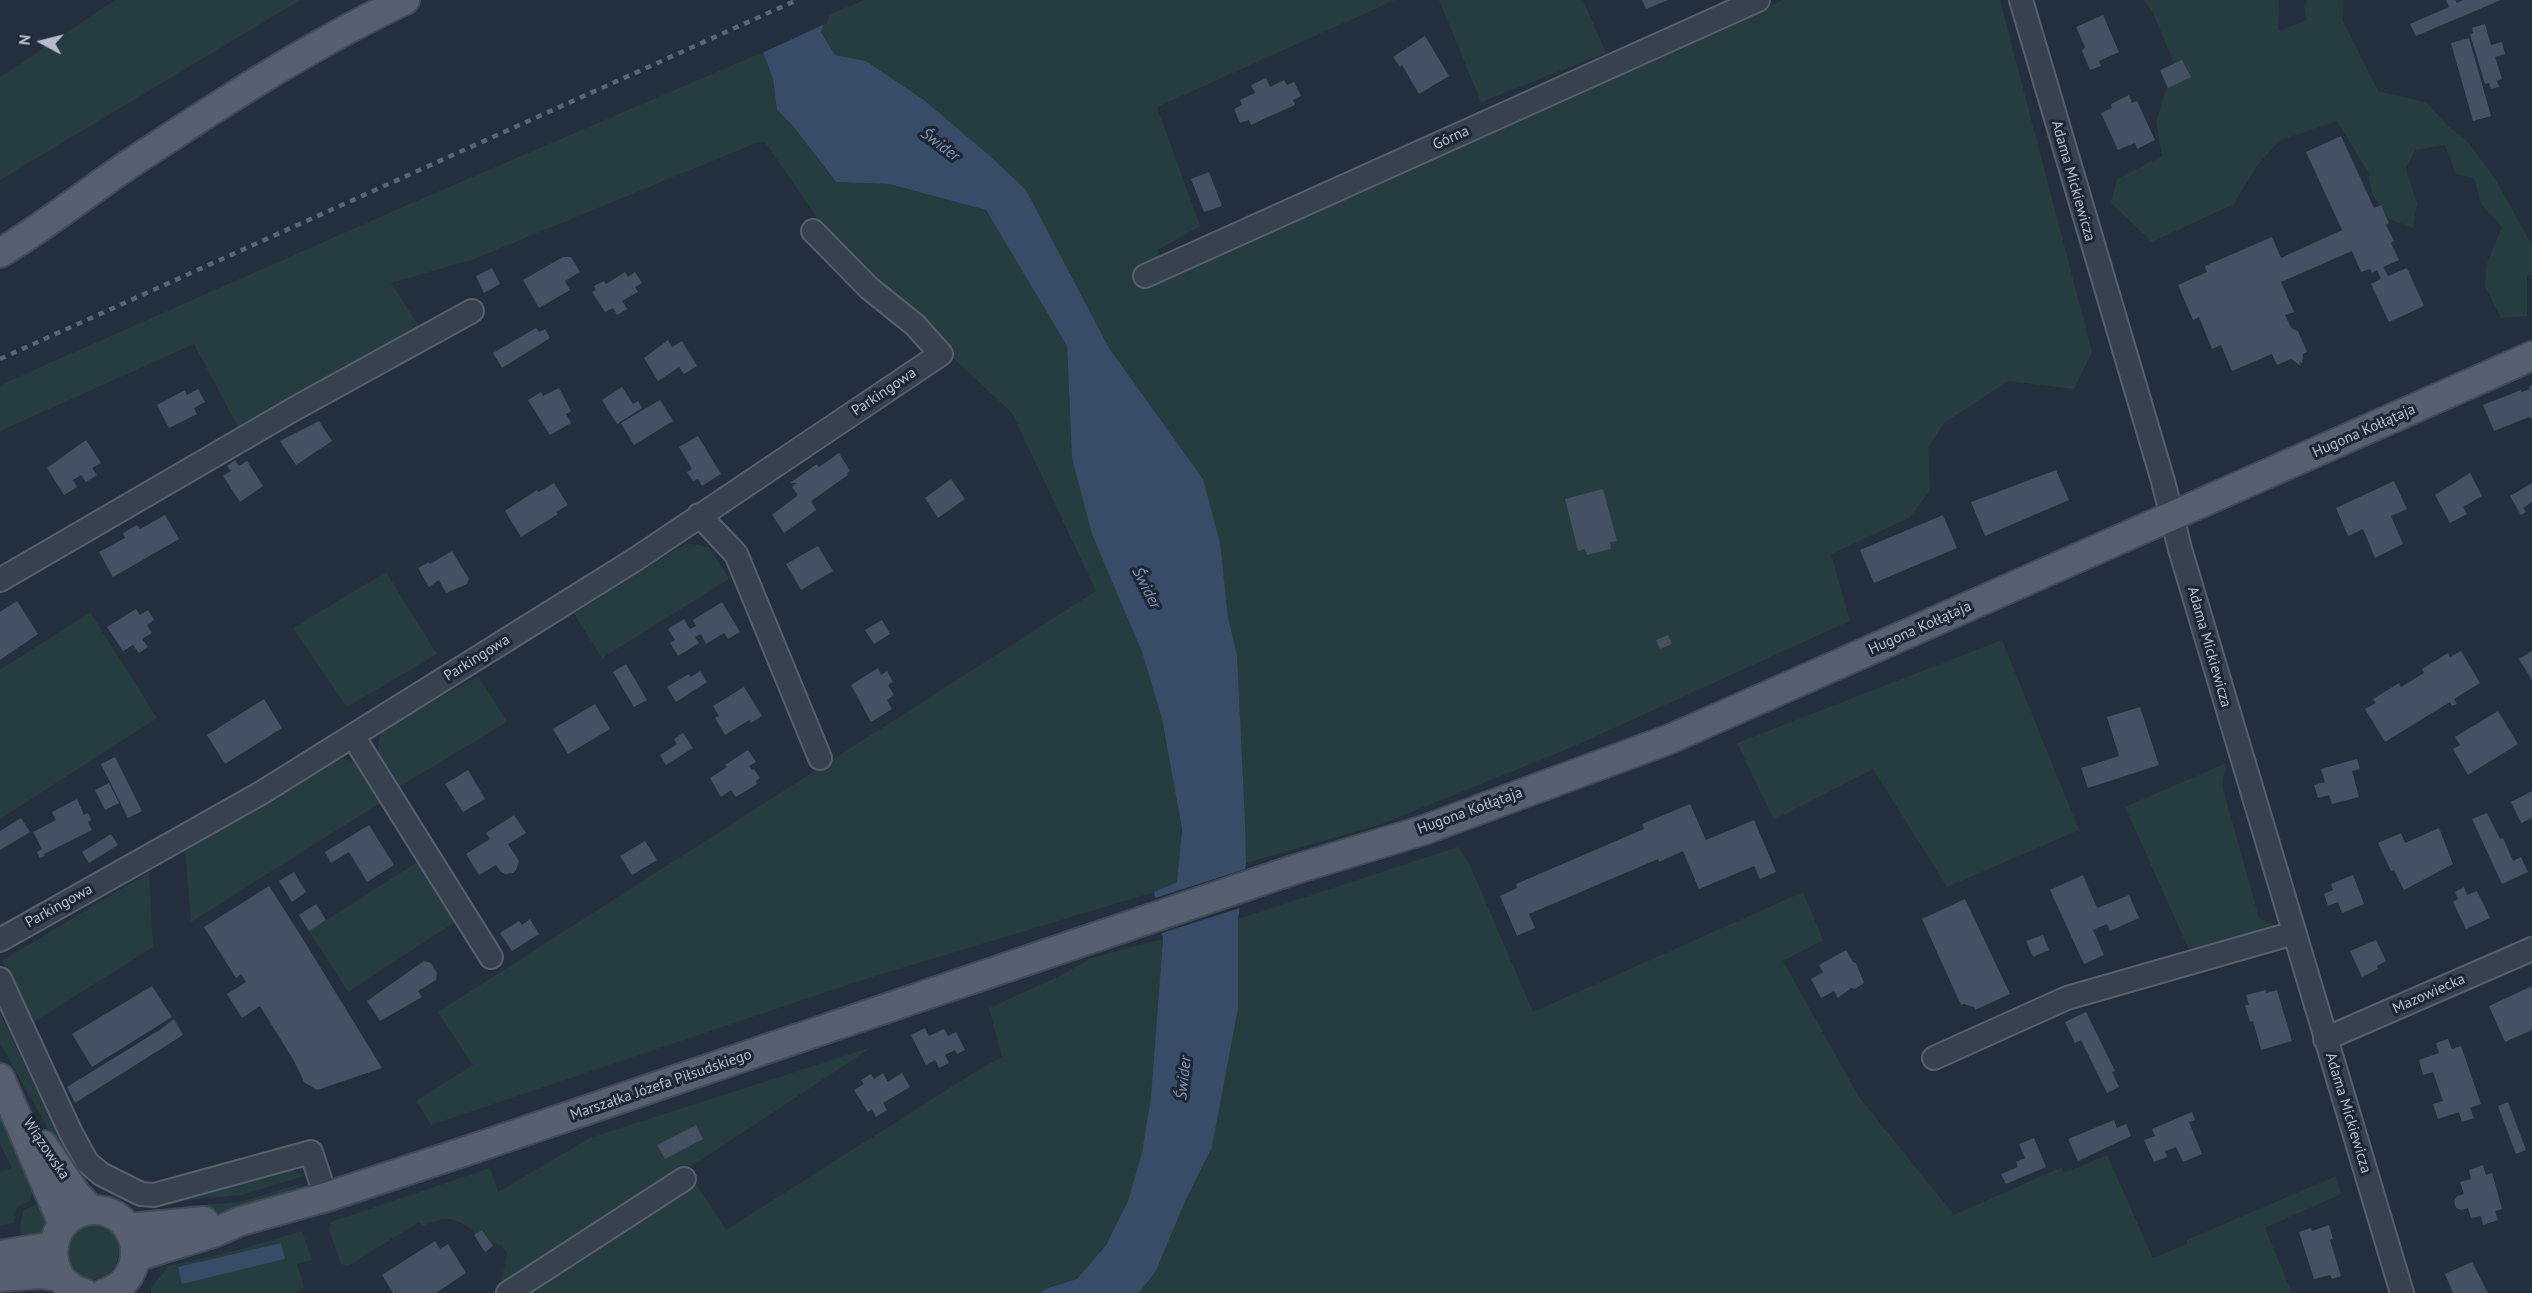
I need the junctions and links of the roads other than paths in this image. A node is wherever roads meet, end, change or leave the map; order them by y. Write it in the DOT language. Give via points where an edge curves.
graph roads {
  1 [pos="405,0"];
  2 [pos="1758,0"];
  3 [pos="2020,0"];
  4 [pos="127,166"];
  5 [pos="0,230"];
  6 [pos="813,231"];
  7 [pos="0,254"];
  8 [pos="1145,276"];
  9 [pos="472,310"];
  10 [pos="2532,356"];
  11 [pos="699,515"];
  12 [pos="2171,516"];
  13 [pos="0,580"];
  14 [pos="353,736"];
  15 [pos="820,758"];
  16 [pos="2294,933"];
  17 [pos="0,940"];
  18 [pos="1079,942"];
  19 [pos="2532,948"];
  20 [pos="491,957"];
  21 [pos="0,979"];
  22 [pos="2325,1039"];
  23 [pos="1934,1058"];
  24 [pos="2,1082"];
  25 [pos="684,1179"];
  26 [pos="326,1197"];
  27 [pos="91,1210"];
  28 [pos="241,1221"];
  29 [pos="129,1228"];
  30 [pos="58,1235"];
  31 [pos="0,1256"];
  32 [pos="136,1257"];
  33 [pos="0,1277"];
  34 [pos="60,1277"];
  35 [pos="118,1290"];
  36 [pos="84,1293"];
  37 [pos="508,1293"];
  38 [pos="2402,1293"];
  1 -- 4 [label="main road" via="354,24"];
  2 -- 8 [label="street, Górna"];
  3 -- 12 [label="street, Adama Mickiewicza"];
  4 -- 5 [label="main road"];
  4 -- 7 [label="main road"];
  6 -- 11 [label="street, Parkingowa" via="869,288 915,325 940,354"];
  9 -- 13 [label="street"];
  10 -- 12 [label="main road, Hugona Kołłątaja"];
  11 -- 14 [label="street, Parkingowa" via="636,559"];
  11 -- 15 [label="street" via="736,554"];
  12 -- 16 [label="street, Adama Mickiewicza"];
  12 -- 18 [label="main road, Hugona Kołłątaja" via="1670,739 1424,830"];
  14 -- 17 [label="street, Parkingowa" via="261,793"];
  14 -- 20 [label="street"];
  16 -- 22 [label="street, Adama Mickiewicza"];
  16 -- 23 [label="street" via="2067,998"];
  18 -- 26 [label="main road, Marszałka Józefa Piłsudskiego"];
  19 -- 22 [label="street, Mazowiecka"];
  21 -- 26 [label="street" via="71,1133 87,1162 101,1174 141,1194 154,1195 311,1152"];
  22 -- 38 [label="street, Adama Mickiewicza"];
  24 -- 27 [label="main road, Wiązowska" via="75,1194"];
  24 -- 30 [label="main road, Wiązowska"];
  25 -- 37 [label="street"];
  26 -- 28 [label="main road, Marszałka Józefa Piłsudskiego"];
  27 -- 29 [label="main road" via="105,1211"];
  27 -- 30 [label="main road" via="75,1214"];
  28 -- 29 [label="main road, Marszałka Józefa Piłsudskiego"];
  28 -- 32 [label="main road, Marszałka Józefa Piłsudskiego"];
  29 -- 32 [label="main road" via="136,1241"];
  30 -- 31 [label="main road"];
  30 -- 34 [label="main road, Wiązowska" via="53,1262"];
  32 -- 35 [label="main road" via="130,1275"];
  33 -- 34 [label="main road"];
  34 -- 36 [label="main road" via="68,1286"];
}
